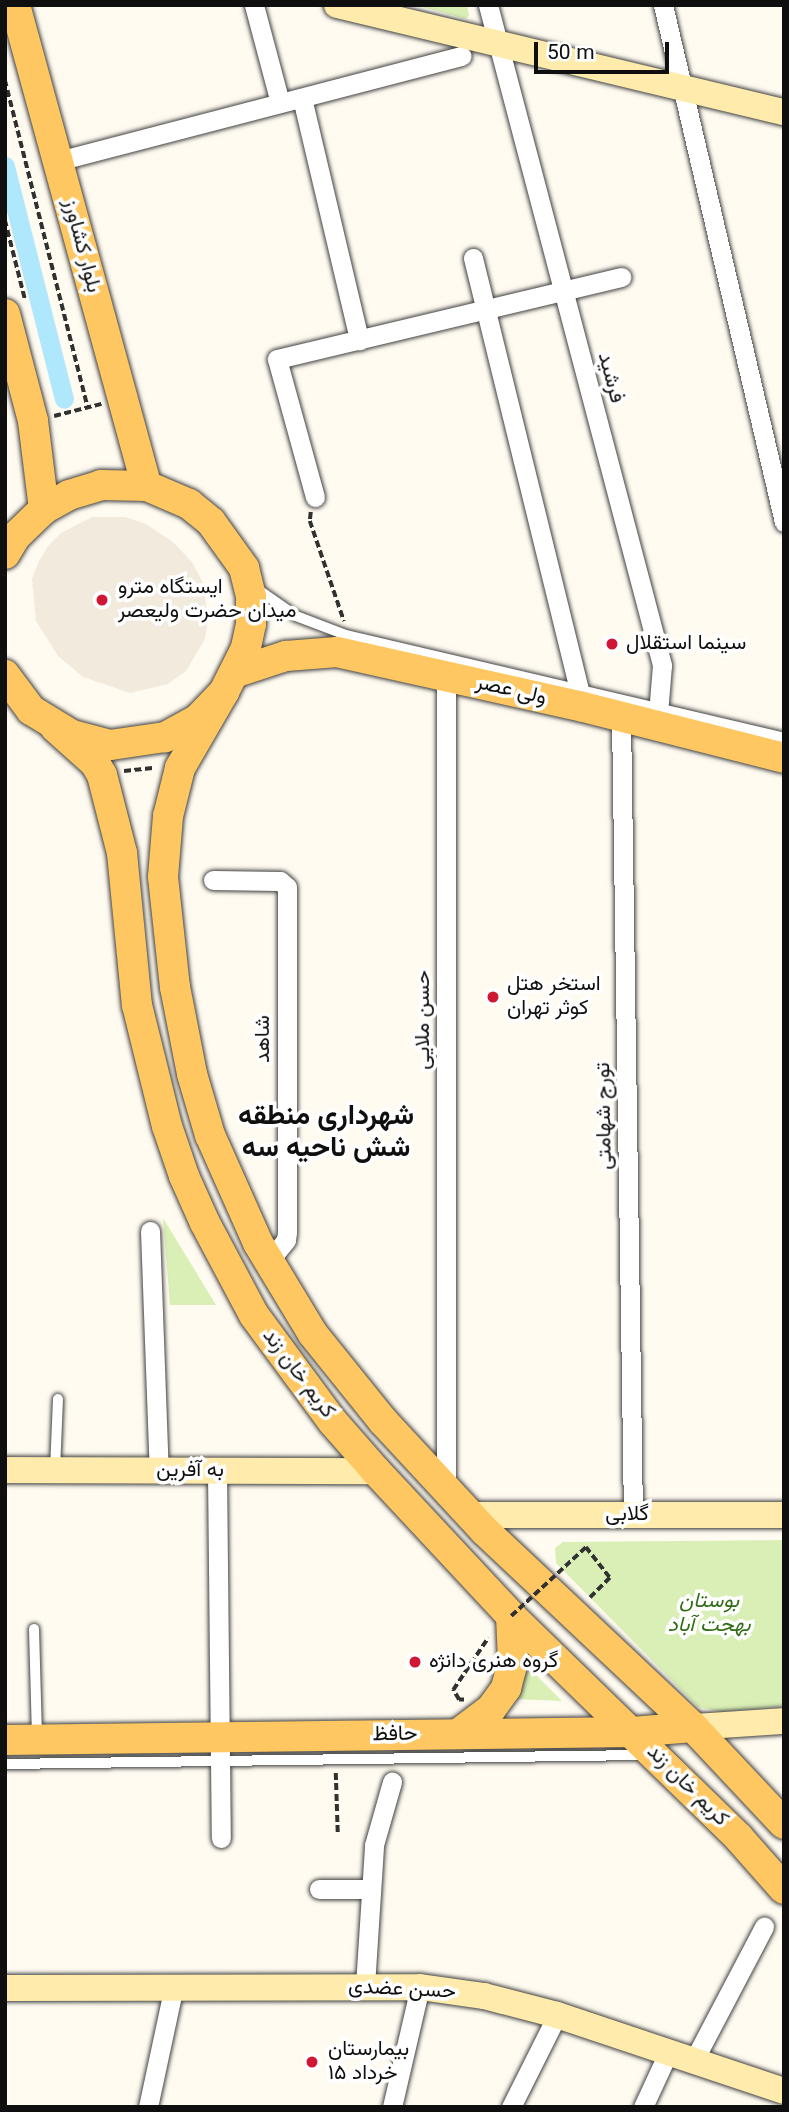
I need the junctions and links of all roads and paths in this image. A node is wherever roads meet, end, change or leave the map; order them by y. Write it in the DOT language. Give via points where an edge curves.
graph roads {
  1 [pos="15,5"];
  2 [pos="254,5"];
  3 [pos="337,5"];
  4 [pos="488,5"];
  5 [pos="663,5"];
  6 [pos="498,44"];
  7 [pos="462,56"];
  8 [pos="5,79"];
  9 [pos="682,88"];
  10 [pos="302,99"];
  11 [pos="281,103"];
  12 [pos="784,112"];
  13 [pos="58,161"];
  14 [pos="472,258"];
  15 [pos="621,277"];
  16 [pos="564,291"];
  17 [pos="485,309"];
  18 [pos="5,314"];
  19 [pos="359,340"];
  20 [pos="106,402"];
  21 [pos="88,407"];
  22 [pos="54,416"];
  23 [pos="147,486"];
  24 [pos="315,497"];
  25 [pos="44,509"];
  26 [pos="784,523"];
  27 [pos="5,554"];
  28 [pos="249,582"];
  29 [pos="348,631"];
  30 [pos="5,675"];
  31 [pos="446,677"];
  32 [pos="231,682"];
  33 [pos="581,698"];
  34 [pos="621,717"];
  35 [pos="658,718"];
  36 [pos="55,727"];
  37 [pos="784,738"];
  38 [pos="784,758"];
  39 [pos="167,767"];
  40 [pos="122,771"];
  41 [pos="213,880"];
  42 [pos="150,1231"];
  43 [pos="268,1262"];
  44 [pos="58,1399"];
  45 [pos="5,1470"];
  46 [pos="55,1471"];
  47 [pos="159,1471"];
  48 [pos="217,1471"];
  49 [pos="376,1471"];
  50 [pos="446,1490"];
  51 [pos="784,1515"];
  52 [pos="634,1522"];
  53 [pos="478,1523"];
  54 [pos="784,1529"];
  55 [pos="575,1613"];
  56 [pos="511,1616"];
  57 [pos="34,1629"];
  58 [pos="485,1640"];
  59 [pos="453,1690"];
  60 [pos="784,1721"];
  61 [pos="693,1727"];
  62 [pos="632,1732"];
  63 [pos="458,1734"];
  64 [pos="5,1740"];
  65 [pos="37,1740"];
  66 [pos="221,1749"];
  67 [pos="655,1755"];
  68 [pos="336,1760"];
  69 [pos="5,1764"];
  70 [pos="392,1782"];
  71 [pos="784,1824"];
  72 [pos="338,1834"];
  73 [pos="221,1838"];
  74 [pos="319,1889"];
  75 [pos="371,1889"];
  76 [pos="784,1889"];
  77 [pos="764,1927"];
  78 [pos="174,1986"];
  79 [pos="365,1986"];
  80 [pos="5,1987"];
  81 [pos="420,1987"];
  82 [pos="557,2015"];
  83 [pos="668,2053"];
  84 [pos="693,2062"];
  85 [pos="784,2091"];
  86 [pos="148,2107"];
  87 [pos="392,2107"];
  88 [pos="511,2107"];
  89 [pos="643,2107"];
  1 -- 13 [label="main road, بلوار کشاورز"];
  2 -- 11 [label="street"];
  3 -- 6 [label="street"];
  4 -- 6 [label="street, فرشید"];
  5 -- 9 [label="street"];
  6 -- 9 [label="street"];
  6 -- 16 [label="street, فرشید"];
  7 -- 10 [label="street"];
  8 -- 21 [label="path"];
  9 -- 12 [label="street"];
  9 -- 26 [label="street"];
  10 -- 11 [label="street"];
  10 -- 19 [label="street"];
  11 -- 13 [label="street"];
  13 -- 23 [label="main road, بلوار کشاورز"];
  14 -- 17 [label="street"];
  15 -- 16 [label="street"];
  16 -- 17 [label="street"];
  16 -- 35 [label="street, فرشید" via="662,666"];
  17 -- 19 [label="street"];
  17 -- 33 [label="street"];
  18 -- 25 [label="main road" via="33,421"];
  19 -- 24 [label="street" via="277,359"];
  20 -- 21 [label="path"];
  21 -- 22 [label="path"];
  23 -- 25 [label="main road" via="102,485"];
  23 -- 28 [label="main road" via="189,504 211,522 230,544"];
  24 -- 29 [label="path" via="310,521"];
  25 -- 27 [label="main road"];
  28 -- 32 [label="main road, کریم خان زند" via="251,624"];
  28 -- 33 [label="lane" via="281,607 322,628"];
  30 -- 36 [label="main road" via="31,710"];
  31 -- 32 [label="main road, ولی عصر" via="338,652 286,656"];
  31 -- 33 [label="main road, ولی عصر"];
  31 -- 50 [label="street, حسن ملایی"];
  32 -- 36 [label="main road" via="183,729 145,742 110,746"];
  32 -- 43 [label="main road, کریم خان زند" via="180,768 168,816 163,877 178,1013 196,1091 229,1181"];
  33 -- 34 [label="main road, ولی عصر"];
  33 -- 35 [label="lane"];
  34 -- 35 [label="main road, ولی عصر"];
  34 -- 52 [label="street, تورج شهامتی"];
  35 -- 37 [label="lane"];
  35 -- 38 [label="main road, ولی عصر"];
  36 -- 49 [label="main road, کریم خان زند" via="95,763 116,819 137,1005 184,1176 254,1315 333,1422"];
  39 -- 40 [label="path"];
  41 -- 43 [label="street, شاهد" via="280,881 287,887 287,1232"];
  42 -- 47 [label="street"];
  43 -- 50 [label="main road, کریم خان زند" via="341,1372"];
  44 -- 46 [label="lane"];
  45 -- 46 [label="street, به آفرین"];
  46 -- 47 [label="street, به آفرین"];
  47 -- 48 [label="street, به آفرین"];
  48 -- 49 [label="street, به آفرین"];
  48 -- 66 [label="street"];
  49 -- 56 [label="main road, کریم خان زند"];
  50 -- 53 [label="main road, کریم خان زند"];
  51 -- 52 [label="street, گلابی"];
  52 -- 53 [label="street, گلابی"];
  52 -- 54 [label="street, گلابی"];
  53 -- 55 [label="main road, کریم خان زند"];
  55 -- 56 [label="path, bridge" via="610,1578 586,1547"];
  55 -- 61 [label="main road, کریم خان زند"];
  56 -- 62 [label="main road, کریم خان زند"];
  56 -- 63 [label="main road" via="513,1661 506,1688 491,1709"];
  57 -- 65 [label="lane"];
  58 -- 59 [label="path"];
  60 -- 61 [label="street, حافظ"];
  61 -- 62 [label="main road, حافظ"];
  61 -- 71 [label="main road, کریم خان زند"];
  62 -- 63 [label="main road, حافظ"];
  62 -- 67 [label="main road, کریم خان زند"];
  63 -- 66 [label="main road, حافظ"];
  64 -- 65 [label="main road, حافظ"];
  65 -- 66 [label="main road, حافظ"];
  66 -- 68 [label="lane"];
  66 -- 69 [label="lane"];
  66 -- 73 [label="street"];
  67 -- 68 [label="lane"];
  67 -- 76 [label="main road, کریم خان زند"];
  68 -- 72 [label="path"];
  70 -- 75 [label="street" via="374,1845"];
  74 -- 75 [label="street"];
  75 -- 79 [label="street"];
  77 -- 84 [label="street"];
  78 -- 79 [label="street, حسن عضدی"];
  78 -- 80 [label="street, حسن عضدی"];
  78 -- 86 [label="street"];
  79 -- 81 [label="street, حسن عضدی"];
  81 -- 82 [label="street, حسن عضدی" via="484,1996"];
  81 -- 87 [label="street"];
  82 -- 83 [label="street, حسن عضدی"];
  82 -- 88 [label="street"];
  83 -- 84 [label="street, حسن عضدی"];
  83 -- 89 [label="street"];
  84 -- 85 [label="street, حسن عضدی"];
}
